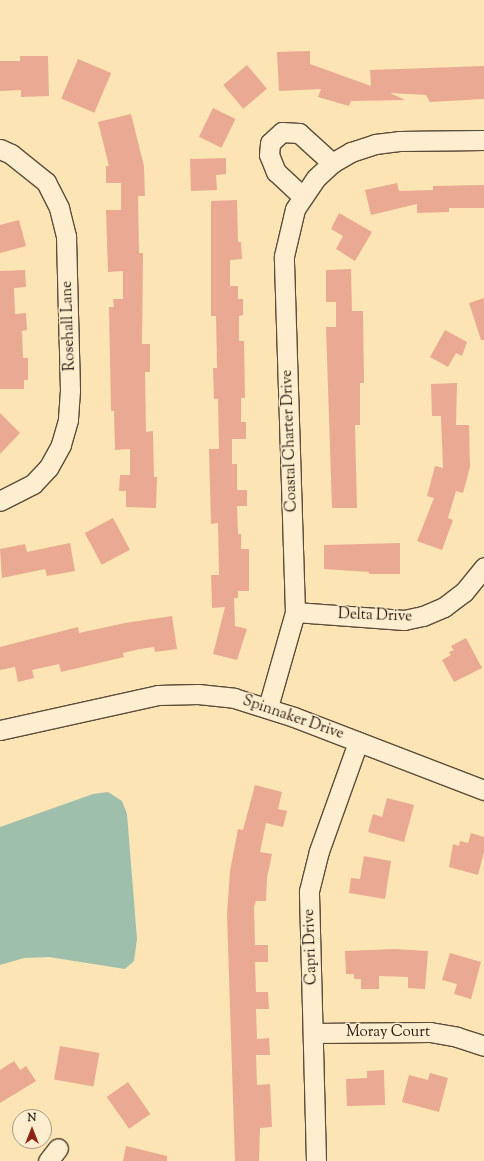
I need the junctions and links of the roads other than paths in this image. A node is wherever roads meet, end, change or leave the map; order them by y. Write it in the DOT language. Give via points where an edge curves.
graph roads {
  1 [pos="484,140"];
  2 [pos="0,149"];
  3 [pos="332,163"];
  4 [pos="302,196"];
  5 [pos="0,501"];
  6 [pos="484,567"];
  7 [pos="295,612"];
  8 [pos="268,707"];
  9 [pos="0,730"];
  10 [pos="358,742"];
  11 [pos="484,790"];
  12 [pos="313,1033"];
  13 [pos="484,1046"];
  14 [pos="316,1161"];
  1 -- 3 [label="street, Coastal Charter Drive" via="399,141 375,144 350,152"];
  2 -- 5 [label="street, Rosehall Lane" via="11,154 46,182 59,208 66,237 70,390 68,420 61,445 48,468 34,484"];
  3 -- 4 [label="street, Coastal Charter Drive"];
  3 -- 4 [label="street" via="300,133 282,132 270,143 269,156 276,172"];
  4 -- 7 [label="street, Coastal Charter Drive" via="292,217 284,256"];
  6 -- 7 [label="street, Delta Drive" via="464,592 444,607 423,616 404,620"];
  7 -- 8 [label="street, Coastal Charter Drive"];
  8 -- 9 [label="street, Spinnaker Drive" via="234,698 198,694 158,696"];
  8 -- 10 [label="street, Spinnaker Drive"];
  10 -- 11 [label="street, Spinnaker Drive"];
  10 -- 12 [label="street, Capri Drive" via="319,851 309,891"];
  12 -- 13 [label="street, Moray Court" via="430,1032"];
  12 -- 14 [label="street, Capri Drive"];
}
